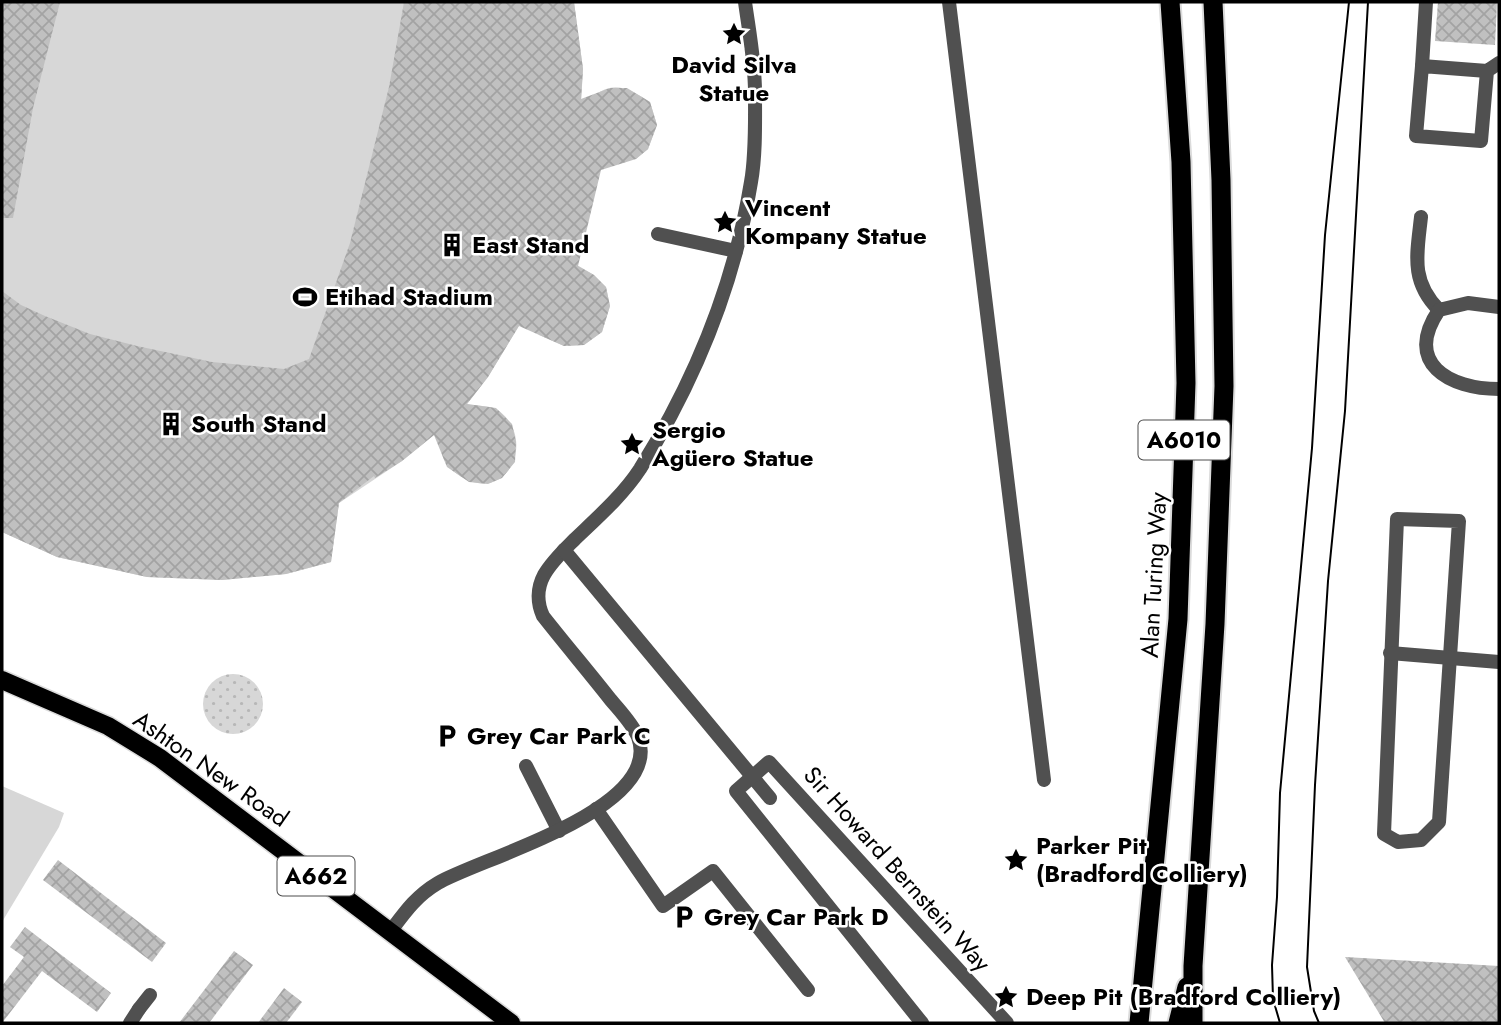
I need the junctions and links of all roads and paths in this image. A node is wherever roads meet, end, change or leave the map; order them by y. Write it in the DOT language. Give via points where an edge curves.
graph roads {
  1 [pos="745,2"];
  2 [pos="949,2"];
  3 [pos="1171,2"];
  4 [pos="1213,2"];
  5 [pos="1426,2"];
  6 [pos="1422,66"];
  7 [pos="1493,67"];
  8 [pos="1421,217"];
  9 [pos="658,234"];
  10 [pos="736,251"];
  11 [pos="1499,307"];
  12 [pos="1439,310"];
  13 [pos="1499,389"];
  14 [pos="564,551"];
  15 [pos="1390,653"];
  16 [pos="1448,657"];
  17 [pos="1499,662"];
  18 [pos="2,680"];
  19 [pos="526,766"];
  20 [pos="752,777"];
  21 [pos="1044,780"];
  22 [pos="770,798"];
  23 [pos="596,809"];
  24 [pos="559,831"];
  25 [pos="390,932"];
  26 [pos="1192,966"];
  27 [pos="808,990"];
  28 [pos="150,995"];
  29 [pos="130,1023"];
  30 [pos="511,1023"];
  31 [pos="922,1023"];
  32 [pos="1007,1023"];
  33 [pos="1139,1023"];
  34 [pos="1178,1023"];
  35 [pos="1193,1023"];
  1 -- 10 [label="street" via="755,89 752,180"];
  2 -- 21 [label="street"];
  3 -- 33 [label="highway, Alan Turing Way / A6010" via="1181,162 1186,397 1178,619"];
  4 -- 26 [label="highway, A6010" via="1223,386 1215,624"];
  5 -- 6 [label="street"];
  6 -- 7 [label="street"];
  6 -- 7 [label="street" via="1416,136 1481,141"];
  8 -- 12 [label="street" via="1418,280"];
  9 -- 10 [label="street"];
  10 -- 14 [label="street" via="723,301 694,370 639,471"];
  11 -- 12 [label="street" via="1468,303"];
  12 -- 13 [label="street" via="1428,327 1425,344 1432,365 1453,382"];
  14 -- 20 [label="street, Sir Howard Bernstein Way"];
  14 -- 23 [label="street" via="543,576 540,610 638,738 639,768 624,789"];
  15 -- 16 [label="street"];
  15 -- 16 [label="street" via="1397,519 1459,521"];
  15 -- 16 [label="street" via="1384,834 1398,842 1421,840 1439,821"];
  16 -- 17 [label="street"];
  18 -- 25 [label="main road, Ashton New Road / A662" via="108,726 160,758"];
  19 -- 24 [label="street"];
  20 -- 22 [label="street, Sir Howard Bernstein Way"];
  20 -- 31 [label="street" via="736,791"];
  20 -- 32 [label="street, Sir Howard Bernstein Way" via="769,762"];
  23 -- 24 [label="street"];
  23 -- 27 [label="street" via="663,906 713,871"];
  24 -- 25 [label="street" via="441,881 420,894"];
  25 -- 30 [label="main road, Ashton New Road / A662"];
  26 -- 34 [label="highway"];
  26 -- 35 [label="highway, A6010"];
  28 -- 29 [label="street"];
}
